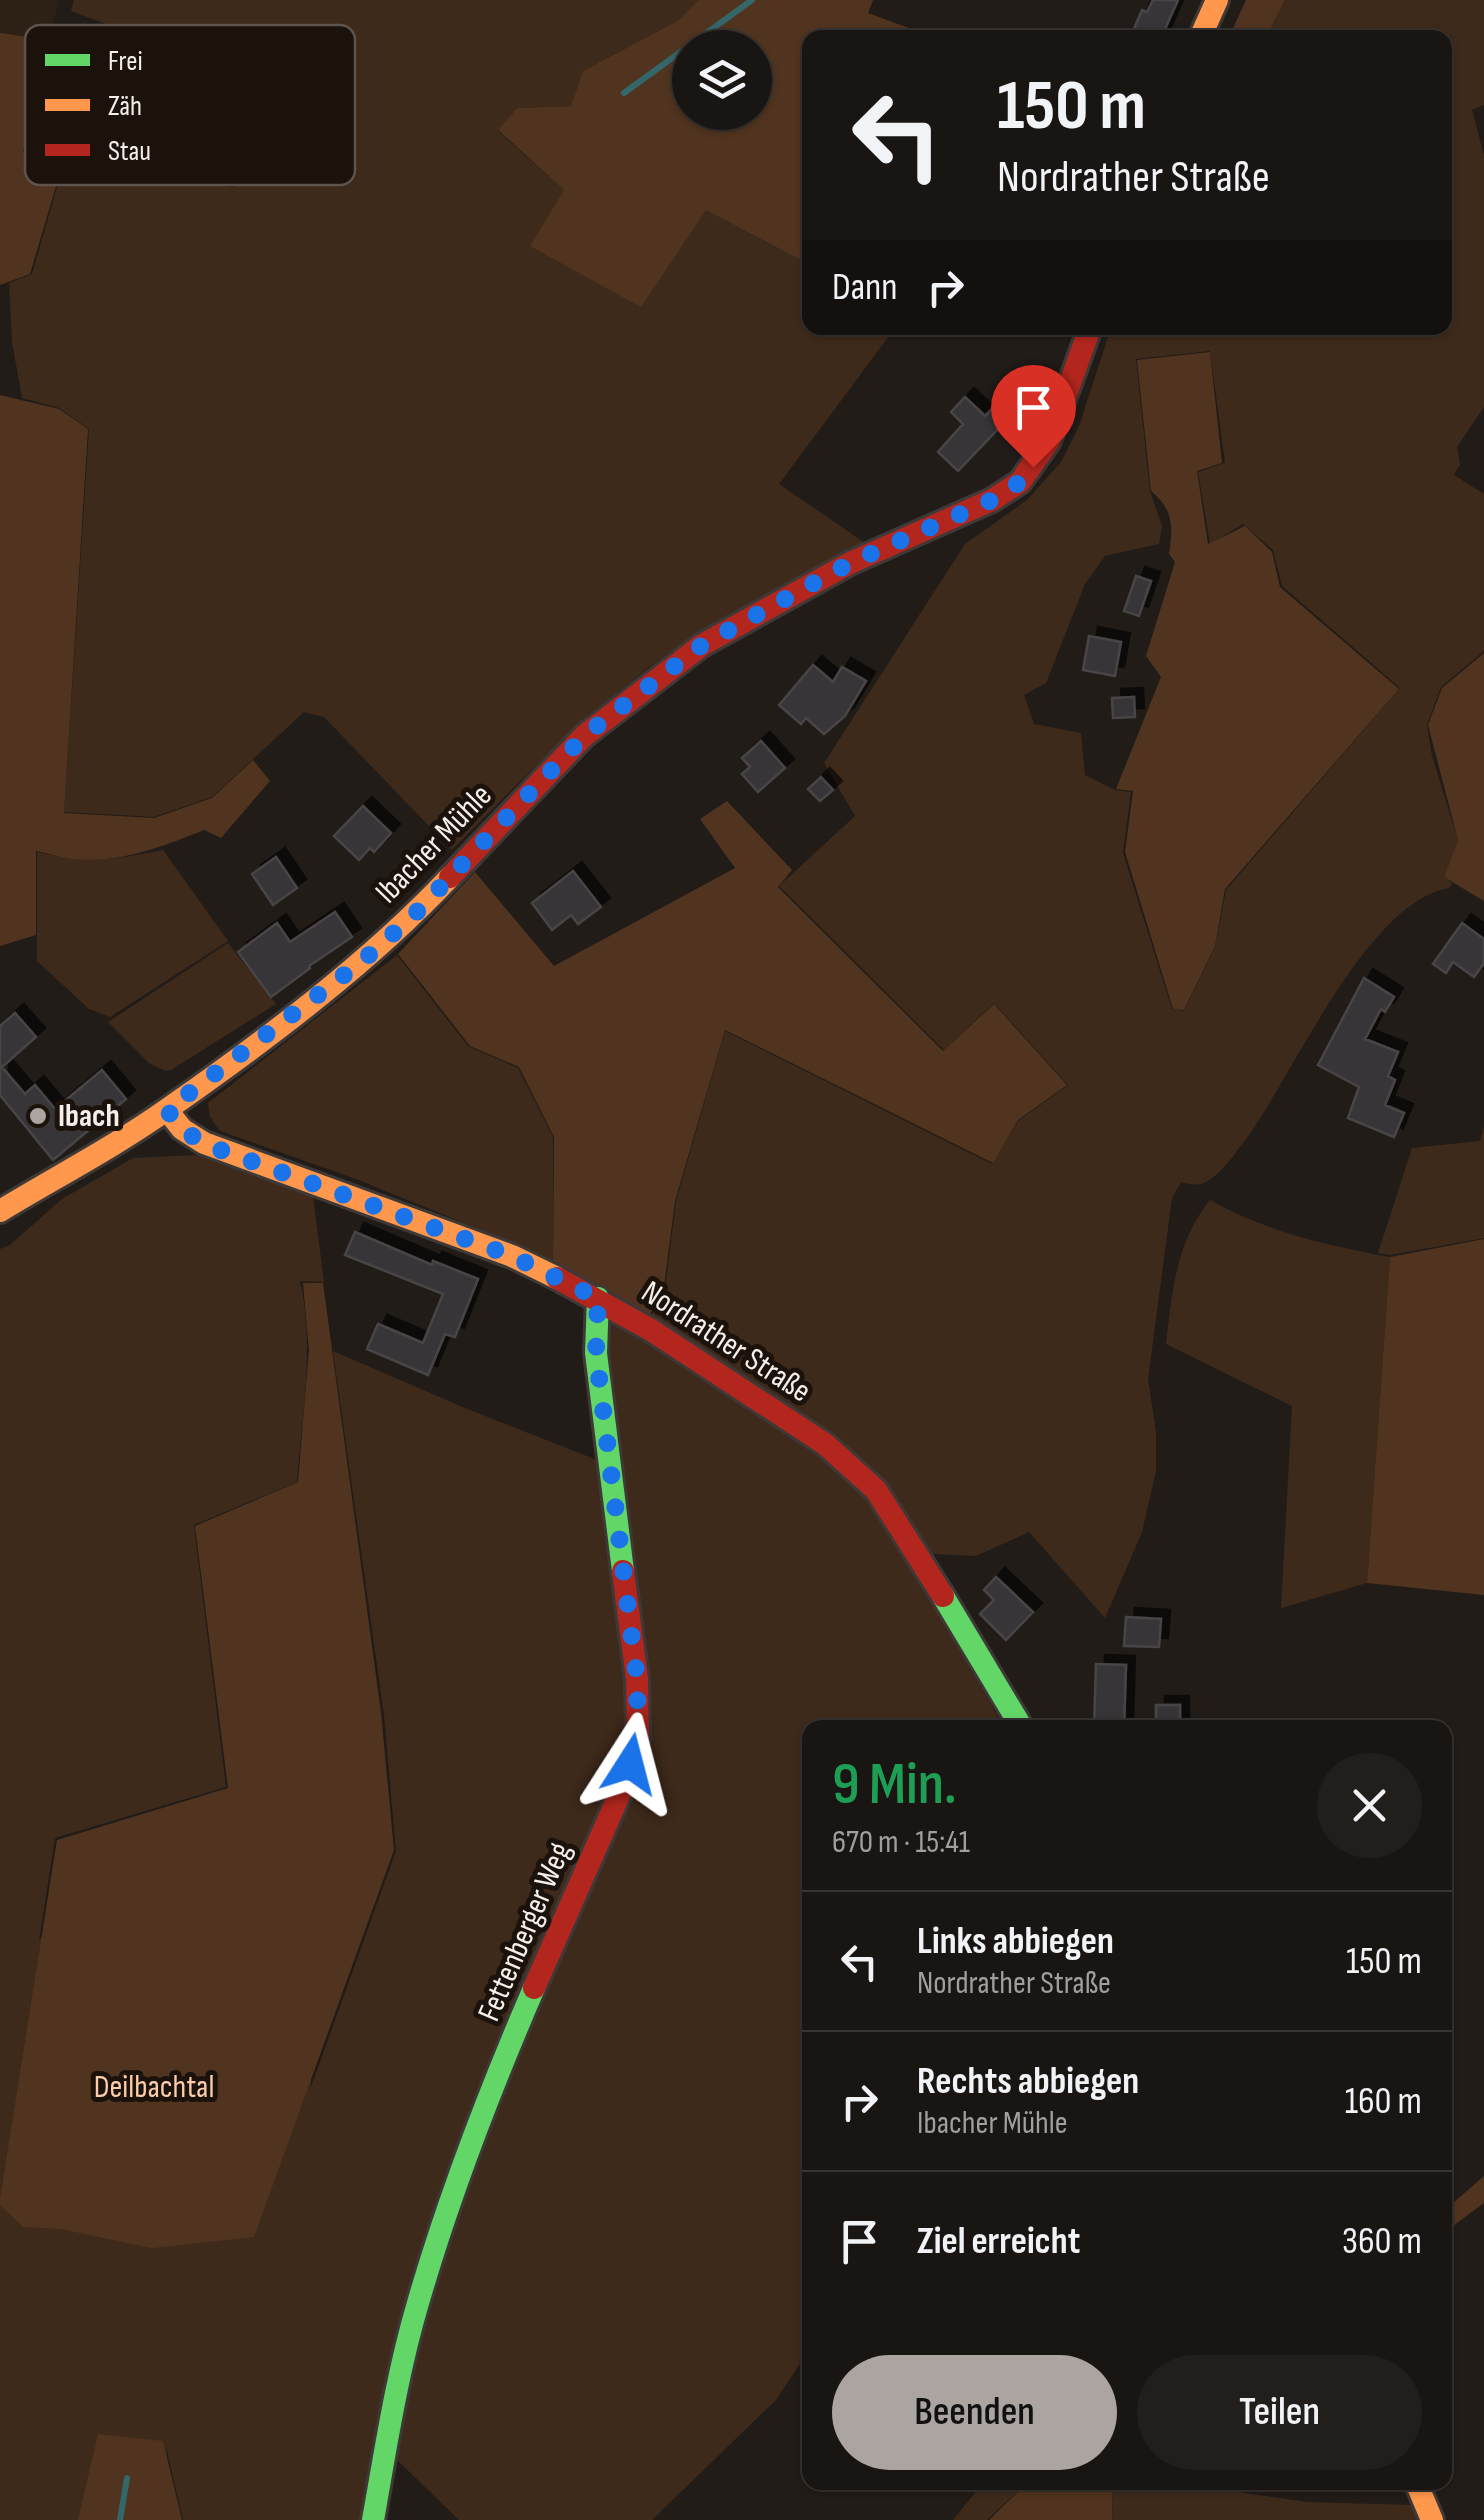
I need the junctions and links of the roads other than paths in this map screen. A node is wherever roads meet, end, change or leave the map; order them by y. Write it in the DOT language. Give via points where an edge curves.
graph roads {
  1 [pos="1217,0"];
  2 [pos="1204,30"];
  3 [pos="1088,335"];
  4 [pos="167,1110"];
  5 [pos="0,1211"];
  6 [pos="598,1298"];
  7 [pos="1017,1720"];
  8 [pos="1419,2490"];
  9 [pos="373,2520"];
  10 [pos="1432,2520"];
  1 -- 2 [label="main road"];
  3 -- 4 [label="main road, Ibacher Mühle" via="1050,441 1020,482 850,563 702,645 584,736 361,962"];
  4 -- 5 [label="main road, Ibacher Mühle"];
  4 -- 6 [label="main road, Nordrather Straße" via="204,1144 512,1256"];
  6 -- 7 [label="main road, Nordrather Straße" via="824,1444 876,1490"];
  6 -- 9 [label="main road, Fettenberger Weg" via="596,1353 637,1679 638,1737 469,2150 413,2320"];
  8 -- 10 [label="main road"];
}
